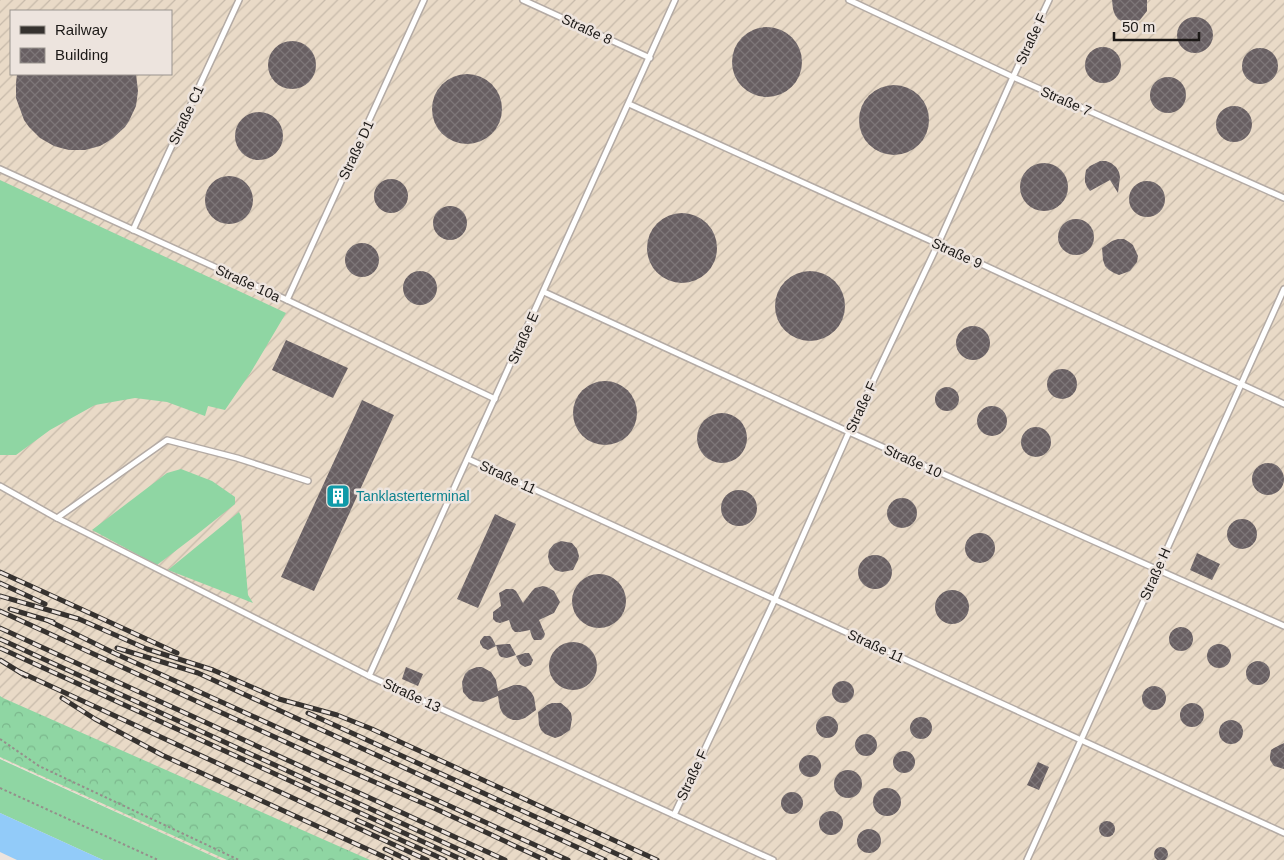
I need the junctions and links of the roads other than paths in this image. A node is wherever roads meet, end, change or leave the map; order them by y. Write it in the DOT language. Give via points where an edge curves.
graph roads {
  1 [pos="238,0"];
  2 [pos="424,0"];
  3 [pos="524,0"];
  4 [pos="675,0"];
  5 [pos="849,0"];
  6 [pos="1049,0"];
  7 [pos="650,58"];
  8 [pos="1013,77"];
  9 [pos="629,104"];
  10 [pos="0,169"];
  11 [pos="1284,198"];
  12 [pos="133,230"];
  13 [pos="938,244"];
  14 [pos="1284,289"];
  15 [pos="544,292"];
  16 [pos="287,300"];
  17 [pos="1241,384"];
  18 [pos="495,398"];
  19 [pos="1284,404"];
  20 [pos="849,432"];
  21 [pos="468,459"];
  22 [pos="308,481"];
  23 [pos="0,486"];
  24 [pos="57,518"];
  25 [pos="1158,570"];
  26 [pos="775,599"];
  27 [pos="1284,626"];
  28 [pos="369,676"];
  29 [pos="1081,740"];
  30 [pos="674,815"];
  31 [pos="1284,833"];
  32 [pos="773,860"];
  33 [pos="1027,860"];
  1 -- 12 [label="lane, Straße C1"];
  2 -- 16 [label="lane, Straße D1"];
  3 -- 7 [label="lane, Straße 8"];
  4 -- 7 [label="lane, Straße E"];
  5 -- 8 [label="lane, Straße 7"];
  6 -- 8 [label="lane, Straße F"];
  7 -- 9 [label="lane, Straße E"];
  8 -- 11 [label="lane, Straße 7"];
  8 -- 13 [label="lane, Straße F"];
  9 -- 13 [label="lane, Straße 9"];
  9 -- 15 [label="lane, Straße E"];
  10 -- 12 [label="lane, Straße 10a"];
  12 -- 16 [label="lane, Straße 10a"];
  13 -- 17 [label="lane, Straße 9"];
  13 -- 20 [label="lane, Straße F"];
  14 -- 17 [label="lane, Straße H"];
  15 -- 18 [label="lane, Straße E"];
  15 -- 20 [label="lane, Straße 10"];
  16 -- 18 [label="lane, Straße 10a"];
  17 -- 19 [label="lane, Straße 9"];
  17 -- 25 [label="lane, Straße H"];
  18 -- 21 [label="lane, Straße E"];
  20 -- 25 [label="lane, Straße 10"];
  20 -- 26 [label="lane, Straße F"];
  21 -- 26 [label="lane, Straße 11"];
  21 -- 28 [label="lane, Straße E"];
  22 -- 24 [label="lane" via="167,440"];
  23 -- 24 [label="lane, Straße 13"];
  24 -- 28 [label="lane, Straße 13"];
  25 -- 27 [label="lane, Straße 10"];
  25 -- 29 [label="lane, Straße H"];
  26 -- 29 [label="lane, Straße 11"];
  26 -- 30 [label="lane, Straße F"];
  28 -- 30 [label="lane, Straße 13"];
  29 -- 31 [label="lane, Straße 11"];
  29 -- 33 [label="lane, Straße H"];
  30 -- 32 [label="lane, Straße 13"];
}
